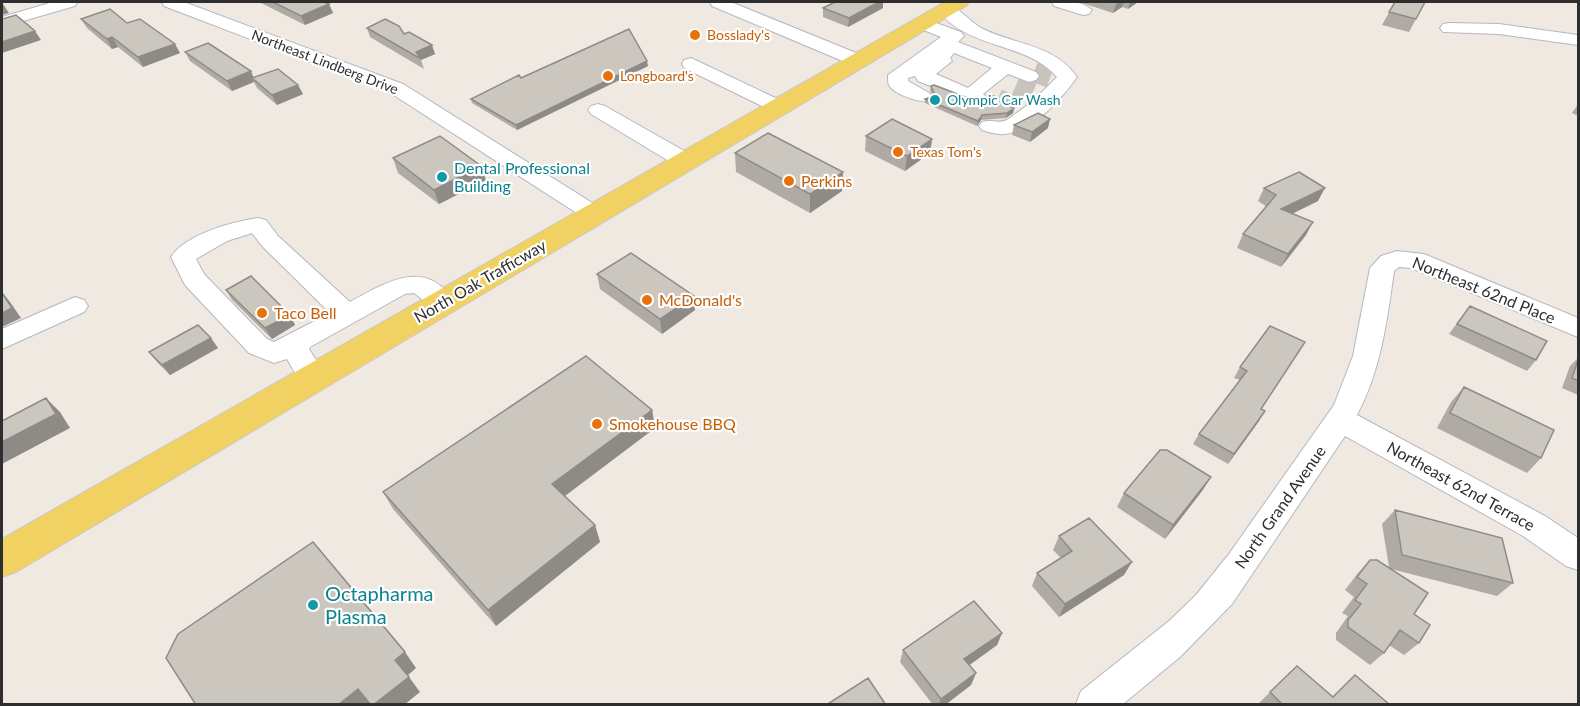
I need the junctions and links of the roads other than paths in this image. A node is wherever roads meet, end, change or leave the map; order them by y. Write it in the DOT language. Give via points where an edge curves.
graph roads {
  1 [pos="69,2"];
  2 [pos="170,2"];
  3 [pos="718,2"];
  4 [pos="1060,2"];
  5 [pos="1083,10"];
  6 [pos="2,22"];
  7 [pos="945,27"];
  8 [pos="1449,28"];
  9 [pos="978,33"];
  10 [pos="1578,40"];
  11 [pos="860,61"];
  12 [pos="691,64"];
  13 [pos="989,81"];
  14 [pos="1031,93"];
  15 [pos="922,98"];
  16 [pos="779,107"];
  17 [pos="598,110"];
  18 [pos="989,126"];
  19 [pos="685,161"];
  20 [pos="594,214"];
  21 [pos="1388,262"];
  22 [pos="442,303"];
  23 [pos="75,306"];
  24 [pos="348,315"];
  25 [pos="1578,328"];
  26 [pos="2,340"];
  27 [pos="299,341"];
  28 [pos="314,378"];
  29 [pos="1341,420"];
  30 [pos="1578,556"];
  31 [pos="2,559"];
  32 [pos="1094,705"];
  1 -- 6 [label="street"];
  2 -- 20 [label="street, Northeast Lindberg Drive" via="396,88"];
  3 -- 11 [label="street"];
  4 -- 5 [label="street"];
  7 -- 9 [label="street"];
  7 -- 9 [label="street" via="961,24"];
  7 -- 11 [label="main road, North Oak Trafficway"];
  7 -- 13 [label="street"];
  7 -- 13 [label="street" via="949,57 925,73 925,77"];
  7 -- 15 [label="street" via="919,70 898,75 902,88"];
  8 -- 10 [label="street" via="1499,29"];
  9 -- 14 [label="street" via="1046,59 1067,77"];
  11 -- 16 [label="main road, North Oak Trafficway"];
  12 -- 16 [label="street"];
  13 -- 14 [label="street"];
  13 -- 14 [label="street"];
  14 -- 18 [label="street" via="1004,128"];
  16 -- 19 [label="main road, North Oak Trafficway"];
  17 -- 19 [label="street"];
  19 -- 20 [label="main road, North Oak Trafficway"];
  20 -- 22 [label="main road, North Oak Trafficway"];
  21 -- 25 [label="street, Northeast 62nd Place" via="1415,260"];
  21 -- 29 [label="street, North Grand Avenue" via="1382,268 1369,348"];
  22 -- 24 [label="street" via="419,283 411,283"];
  22 -- 28 [label="main road, North Oak Trafficway"];
  23 -- 26 [label="street"];
  24 -- 27 [label="street"];
  24 -- 27 [label="street" via="258,225 239,228 197,246 183,257 194,279 258,346 274,353"];
  27 -- 28 [label="street" via="295,350"];
  28 -- 31 [label="main road, North Oak Trafficway"];
  29 -- 30 [label="street, Northeast 62nd Terrace" via="1534,526"];
  29 -- 32 [label="street, North Grand Avenue" via="1242,564 1208,606 1145,666"];
}
